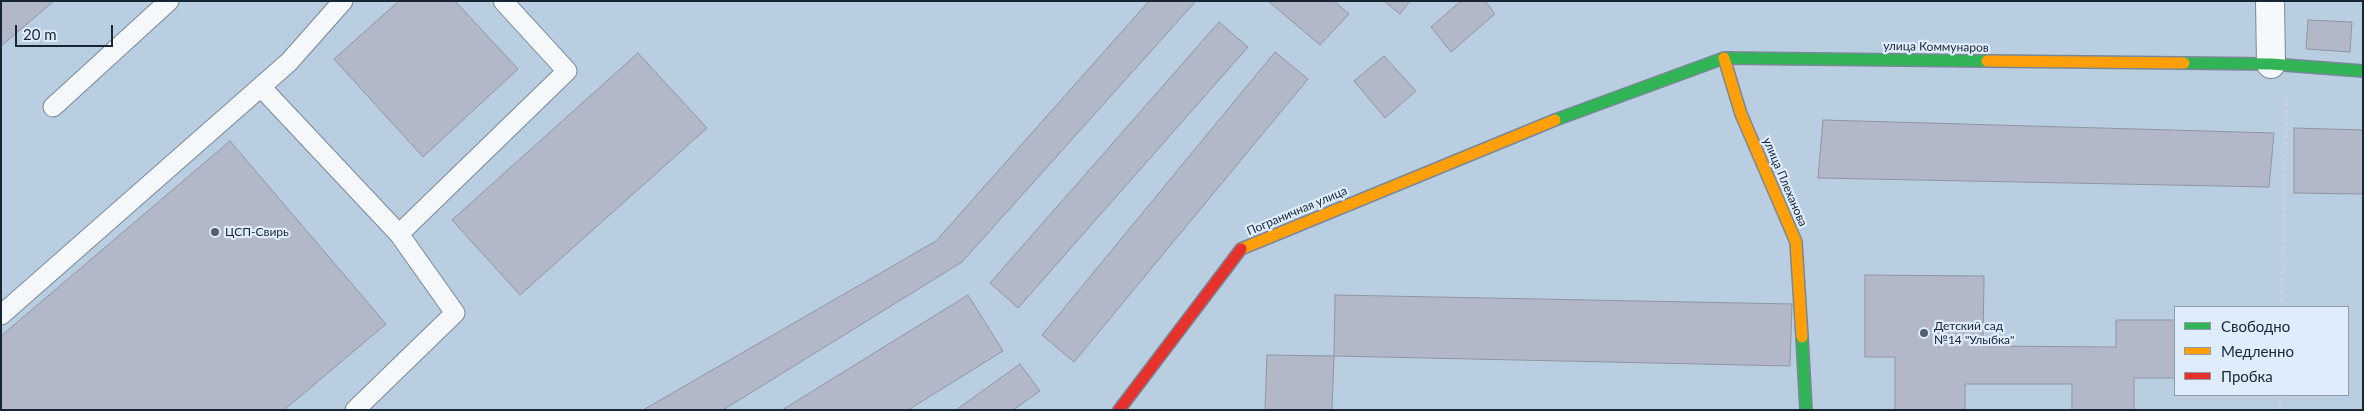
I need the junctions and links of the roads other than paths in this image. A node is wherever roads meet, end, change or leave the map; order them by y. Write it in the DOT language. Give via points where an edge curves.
graph roads {
  1 [pos="169,1"];
  2 [pos="343,1"];
  3 [pos="503,1"];
  4 [pos="2270,1"];
  5 [pos="1724,58"];
  6 [pos="2279,64"];
  7 [pos="2363,71"];
  8 [pos="261,87"];
  9 [pos="53,107"];
  10 [pos="1522,132"];
  11 [pos="399,234"];
  12 [pos="1,315"];
  13 [pos="355,410"];
  14 [pos="1119,410"];
  15 [pos="1806,410"];
  1 -- 9 [label="lane"];
  2 -- 8 [label="lane" via="289,62"];
  3 -- 11 [label="lane" via="567,72"];
  4 -- 6 [label="street"];
  5 -- 6 [label="street, улица Коммунаров"];
  5 -- 10 [label="street, улица Коммунаров"];
  5 -- 15 [label="street, улица Плеханова" via="1741,114 1796,242"];
  6 -- 7 [label="street, улица Коммунаров"];
  8 -- 11 [label="lane"];
  8 -- 12 [label="lane"];
  10 -- 14 [label="street, Пограничная улица" via="1242,248"];
  11 -- 13 [label="lane" via="455,313"];
}
